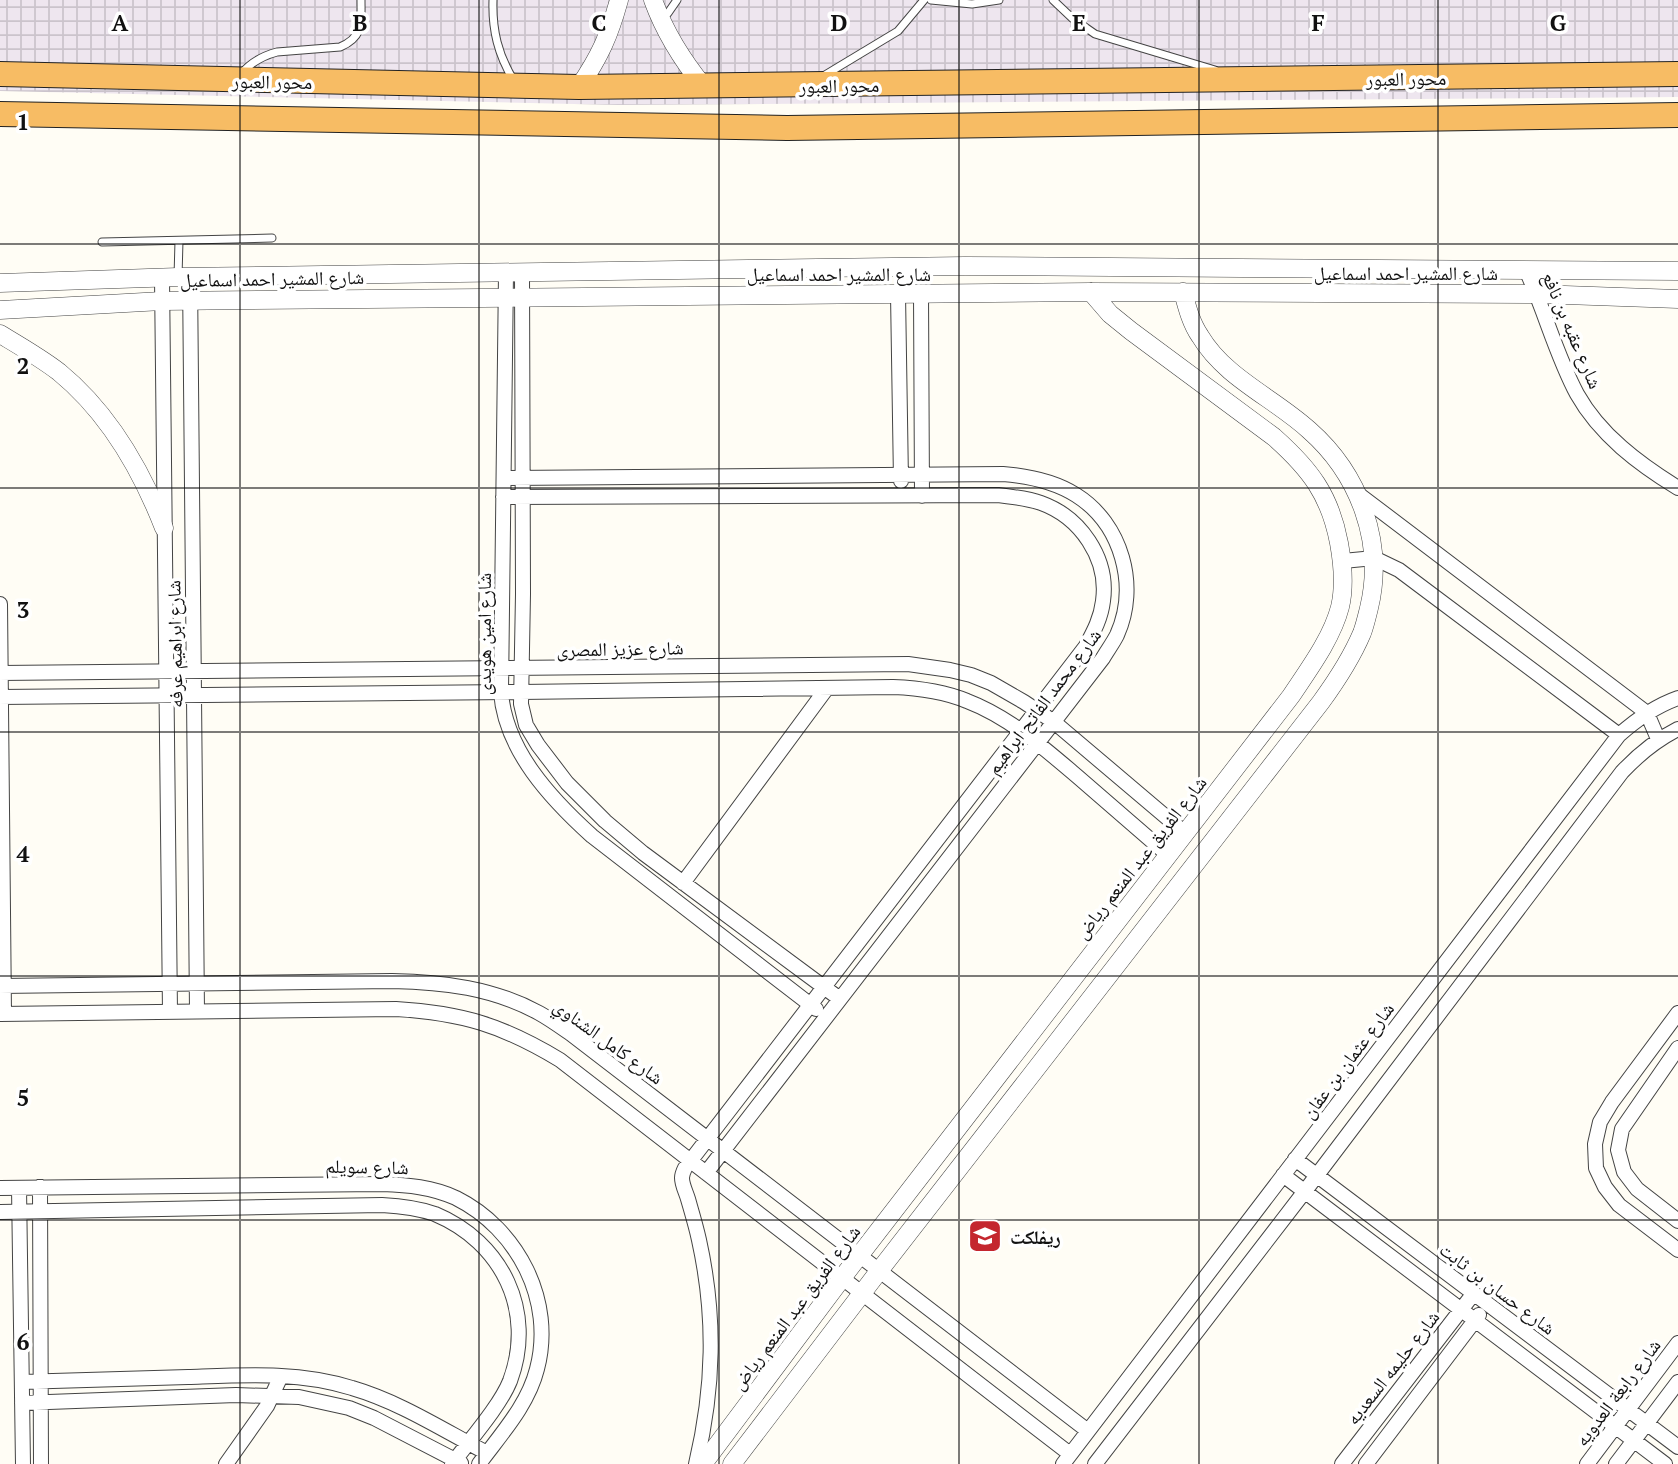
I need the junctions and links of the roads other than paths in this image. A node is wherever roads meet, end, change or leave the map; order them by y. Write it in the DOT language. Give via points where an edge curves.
graph roads {
  1 [pos="361,0"];
  2 [pos="493,0"];
  3 [pos="619,0"];
  4 [pos="653,0"];
  5 [pos="677,0"];
  6 [pos="924,0"];
  7 [pos="931,0"];
  8 [pos="999,0"];
  9 [pos="1053,0"];
  10 [pos="660,19"];
  11 [pos="0,74"];
  12 [pos="1678,74"];
  13 [pos="236,80"];
  14 [pos="1245,80"];
  15 [pos="806,86"];
  16 [pos="518,87"];
  17 [pos="579,87"];
  18 [pos="704,87"];
  19 [pos="0,114"];
  20 [pos="1678,115"];
  21 [pos="272,238"];
  22 [pos="179,241"];
  23 [pos="102,242"];
  24 [pos="1526,270"];
  25 [pos="1678,271"];
  26 [pos="514,273"];
  27 [pos="177,277"];
  28 [pos="0,283"];
  29 [pos="1091,292"];
  30 [pos="1183,292"];
  31 [pos="921,293"];
  32 [pos="898,294"];
  33 [pos="1537,294"];
  34 [pos="514,296"];
  35 [pos="1678,299"];
  36 [pos="162,301"];
  37 [pos="190,301"];
  38 [pos="0,310"];
  39 [pos="0,334"];
  40 [pos="899,379"];
  41 [pos="921,380"];
  42 [pos="1334,456"];
  43 [pos="1310,474"];
  44 [pos="900,475"];
  45 [pos="922,475"];
  46 [pos="504,478"];
  47 [pos="523,478"];
  48 [pos="594,478"];
  49 [pos="1678,488"];
  50 [pos="1357,493"];
  51 [pos="901,496"];
  52 [pos="922,496"];
  53 [pos="503,497"];
  54 [pos="594,497"];
  55 [pos="523,498"];
  56 [pos="164,528"];
  57 [pos="1374,558"];
  58 [pos="1343,561"];
  59 [pos="502,594"];
  60 [pos="523,594"];
  61 [pos="0,604"];
  62 [pos="501,668"];
  63 [pos="522,668"];
  64 [pos="194,671"];
  65 [pos="166,672"];
  66 [pos="0,673"];
  67 [pos="827,688"];
  68 [pos="501,692"];
  69 [pos="521,692"];
  70 [pos="194,695"];
  71 [pos="166,696"];
  72 [pos="0,697"];
  73 [pos="1678,698"];
  74 [pos="1037,710"];
  75 [pos="1647,713"];
  76 [pos="1054,722"];
  77 [pos="1678,729"];
  78 [pos="1021,731"];
  79 [pos="1619,735"];
  80 [pos="1658,739"];
  81 [pos="1037,743"];
  82 [pos="1185,833"];
  83 [pos="1168,855"];
  84 [pos="683,883"];
  85 [pos="197,984"];
  86 [pos="169,985"];
  87 [pos="2,986"];
  88 [pos="824,987"];
  89 [pos="840,999"];
  90 [pos="810,1005"];
  91 [pos="197,1011"];
  92 [pos="170,1012"];
  93 [pos="1678,1013"];
  94 [pos="2,1014"];
  95 [pos="826,1017"];
  96 [pos="1678,1048"];
  97 [pos="707,1139"];
  98 [pos="723,1151"];
  99 [pos="1295,1158"];
  100 [pos="690,1161"];
  101 [pos="706,1173"];
  102 [pos="1283,1175"];
  103 [pos="1317,1175"];
  104 [pos="40,1187"];
  105 [pos="0,1188"];
  106 [pos="19,1188"];
  107 [pos="1305,1191"];
  108 [pos="0,1212"];
  109 [pos="19,1212"];
  110 [pos="40,1212"];
  111 [pos="1678,1221"];
  112 [pos="1678,1250"];
  113 [pos="859,1256"];
  114 [pos="879,1271"];
  115 [pos="842,1278"];
  116 [pos="1474,1293"];
  117 [pos="862,1294"];
  118 [pos="1488,1304"];
  119 [pos="1460,1310"];
  120 [pos="1475,1321"];
  121 [pos="1678,1343"];
  122 [pos="281,1376"];
  123 [pos="22,1382"];
  124 [pos="41,1382"];
  125 [pos="1678,1382"];
  126 [pos="273,1395"];
  127 [pos="41,1402"];
  128 [pos="22,1403"];
  129 [pos="1629,1410"];
  130 [pos="1647,1424"];
  131 [pos="1616,1426"];
  132 [pos="1087,1432"];
  133 [pos="1634,1440"];
  134 [pos="467,1443"];
  135 [pos="1678,1447"];
  136 [pos="483,1459"];
  137 [pos="1066,1459"];
  138 [pos="456,1463"];
  139 [pos="23,1464"];
  140 [pos="41,1464"];
  141 [pos="226,1464"];
  142 [pos="696,1464"];
  143 [pos="702,1464"];
  144 [pos="732,1464"];
  145 [pos="1095,1464"];
  146 [pos="1342,1464"];
  147 [pos="1366,1464"];
  148 [pos="1587,1464"];
  149 [pos="1616,1464"];
  150 [pos="1665,1464"];
  1 -- 13 [label="lane" via="360,30 349,44 267,54"];
  2 -- 16 [label="lane" via="496,42"];
  3 -- 17 [label="street" via="611,30"];
  4 -- 10 [label="street"];
  5 -- 10 [label="lane"];
  6 -- 15 [label="lane" via="898,31"];
  7 -- 8 [label="lane" via="972,4"];
  9 -- 14 [label="lane" via="1095,34"];
  10 -- 18 [label="street"];
  11 -- 13 [label="highway, محور العبور"];
  12 -- 14 [label="highway, محور العبور"];
  13 -- 16 [label="highway, محور العبور"];
  14 -- 15 [label="highway, محور العبور"];
  15 -- 18 [label="highway, محور العبور"];
  16 -- 17 [label="highway, محور العبور"];
  17 -- 18 [label="highway, محور العبور"];
  19 -- 20 [label="highway, محور العبور" via="787,128"];
  21 -- 22 [label="lane"];
  22 -- 23 [label="lane"];
  22 -- 27 [label="lane"];
  24 -- 25 [label="street, شارع المشير احمد اسماعيل"];
  24 -- 26 [label="street, شارع المشير احمد اسماعيل" via="965,266"];
  24 -- 33 [label="street, شارع عقبه بن نافع"];
  26 -- 27 [label="street, شارع المشير احمد اسماعيل"];
  26 -- 34 [label="street, شارع امين هويدى"];
  27 -- 28 [label="street, شارع المشير احمد اسماعيل"];
  27 -- 36 [label="street, شارع ابراهيم عرفه"];
  27 -- 37 [label="street, شارع ابراهيم عرفه"];
  29 -- 30 [label="street, شارع المشير احمد اسماعيل"];
  29 -- 31 [label="street, شارع المشير احمد اسماعيل"];
  29 -- 43 [label="street, شارع الفريق عبد المنعم رياض" via="1131,331 1274,437"];
  30 -- 33 [label="street, شارع المشير احمد اسماعيل"];
  30 -- 42 [label="street" via="1189,315 1214,356 1309,430"];
  31 -- 32 [label="street, شارع المشير احمد اسماعيل"];
  31 -- 41 [label="street"];
  32 -- 34 [label="street, شارع المشير احمد اسماعيل"];
  32 -- 40 [label="street"];
  33 -- 35 [label="street, شارع المشير احمد اسماعيل"];
  33 -- 49 [label="street, شارع عقبه بن نافع" via="1578,396 1627,454"];
  34 -- 37 [label="street, شارع المشير احمد اسماعيل"];
  34 -- 46 [label="street, شارع امين هويدى"];
  34 -- 47 [label="street, شارع امين هويدى"];
  36 -- 37 [label="street, شارع المشير احمد اسماعيل"];
  36 -- 38 [label="street, شارع المشير احمد اسماعيل"];
  36 -- 56 [label="street, شارع ابراهيم عرفه"];
  37 -- 64 [label="street, شارع ابراهيم عرفه"];
  39 -- 56 [label="street" via="59,372 87,398 134,462"];
  40 -- 41 [label="street"];
  40 -- 44 [label="street"];
  41 -- 45 [label="street"];
  42 -- 43 [label="street" via="1316,462"];
  42 -- 50 [label="street"];
  43 -- 58 [label="street, شارع الفريق عبد المنعم رياض" via="1335,520"];
  44 -- 45 [label="street, شارع محمد الفاتح ابراهيم"];
  44 -- 48 [label="street, شارع محمد الفاتح ابراهيم"];
  44 -- 51 [label="street"];
  45 -- 52 [label="street"];
  45 -- 76 [label="street, شارع محمد الفاتح ابراهيم" via="1003,474 1052,483 1077,495 1114,535 1125,570 1123,615 1103,658"];
  46 -- 47 [label="street, شارع محمد الفاتح ابراهيم"];
  46 -- 53 [label="street, شارع امين هويدى"];
  47 -- 48 [label="street, شارع محمد الفاتح ابراهيم"];
  47 -- 55 [label="street, شارع امين هويدى"];
  48 -- 54 [label="street"];
  50 -- 57 [label="street"];
  50 -- 75 [label="street"];
  51 -- 52 [label="street, شارع محمد الفاتح ابراهيم"];
  51 -- 54 [label="street, شارع محمد الفاتح ابراهيم"];
  52 -- 74 [label="street, شارع محمد الفاتح ابراهيم" via="998,495 1041,503 1063,514 1095,551 1103,575 1104,600 1098,624"];
  53 -- 55 [label="street, شارع محمد الفاتح ابراهيم"];
  53 -- 59 [label="street, شارع امين هويدى"];
  54 -- 55 [label="street, شارع محمد الفاتح ابراهيم"];
  55 -- 60 [label="street, شارع امين هويدى"];
  56 -- 65 [label="street, شارع ابراهيم عرفه"];
  57 -- 58 [label="street"];
  57 -- 79 [label="street" via="1399,570"];
  57 -- 114 [label="street" via="1373,592 1363,631 1346,667"];
  58 -- 82 [label="street, شارع الفريق عبد المنعم رياض" via="1339,608 1326,641 1291,696"];
  59 -- 60 [label="street"];
  59 -- 62 [label="street, شارع امين هويدى"];
  60 -- 63 [label="street, شارع امين هويدى"];
  61 -- 66 [label="street"];
  62 -- 63 [label="street, شارع عزيز المصرى"];
  62 -- 64 [label="street, شارع عزيز المصرى"];
  62 -- 68 [label="street, شارع امين هويدى"];
  63 -- 69 [label="street, شارع امين هويدى"];
  63 -- 74 [label="street, شارع عزيز المصرى" via="908,664 971,675"];
  64 -- 65 [label="street, شارع عزيز المصرى"];
  64 -- 70 [label="street, شارع ابراهيم عرفه"];
  65 -- 66 [label="street, شارع عزيز المصرى"];
  65 -- 71 [label="street, شارع ابراهيم عرفه"];
  66 -- 72 [label="street"];
  67 -- 69 [label="street"];
  67 -- 78 [label="street" via="919,688 944,693 969,701"];
  67 -- 84 [label="street"];
  68 -- 69 [label="street"];
  68 -- 70 [label="street"];
  68 -- 90 [label="street, شارع امين هويدى" via="505,720 523,756 575,821"];
  69 -- 84 [label="street, شارع امين هويدى" via="531,734 567,783 605,821"];
  70 -- 71 [label="street"];
  70 -- 85 [label="street, شارع ابراهيم عرفه"];
  71 -- 72 [label="street"];
  71 -- 86 [label="street, شارع ابراهيم عرفه"];
  72 -- 87 [label="street"];
  73 -- 75 [label="street, شارع عثمان بن عفان"];
  74 -- 76 [label="street, شارع عزيز المصرى"];
  74 -- 78 [label="street, شارع محمد الفاتح ابراهيم"];
  75 -- 79 [label="street, شارع عثمان بن عفان"];
  75 -- 80 [label="street"];
  76 -- 81 [label="street, شارع محمد الفاتح ابراهيم"];
  76 -- 82 [label="street, شارع عزيز المصرى"];
  77 -- 80 [label="street"];
  78 -- 81 [label="street"];
  78 -- 88 [label="street, شارع محمد الفاتح ابراهيم"];
  79 -- 99 [label="street, شارع عثمان بن عفان"];
  80 -- 103 [label="street" via="1622,772"];
  81 -- 83 [label="street"];
  81 -- 89 [label="street, شارع محمد الفاتح ابراهيم"];
  82 -- 83 [label="street, شارع الفريق عبد المنعم رياض"];
  83 -- 113 [label="street, شارع الفريق عبد المنعم رياض"];
  84 -- 88 [label="street, شارع امين هويدى"];
  85 -- 86 [label="street, شارع كامل الشناوي"];
  85 -- 91 [label="street, شارع ابراهيم عرفه"];
  85 -- 97 [label="street, شارع كامل الشناوي" via="431,982 505,997 571,1034"];
  86 -- 87 [label="street, شارع كامل الشناوي"];
  86 -- 92 [label="street, شارع ابراهيم عرفه"];
  87 -- 94 [label="street"];
  88 -- 89 [label="street, شارع امين هويدى"];
  88 -- 90 [label="street, شارع محمد الفاتح ابراهيم"];
  89 -- 95 [label="street, شارع محمد الفاتح ابراهيم"];
  90 -- 95 [label="street, شارع امين هويدى"];
  90 -- 97 [label="street, شارع محمد الفاتح ابراهيم"];
  91 -- 92 [label="street"];
  91 -- 100 [label="street" via="396,1009 476,1021 530,1042 560,1060"];
  92 -- 94 [label="street"];
  93 -- 112 [label="street" via="1612,1102 1600,1122 1595,1144 1597,1168 1619,1205"];
  95 -- 98 [label="street, شارع محمد الفاتح ابراهيم"];
  96 -- 111 [label="street" via="1622,1129 1618,1150 1624,1172 1637,1189"];
  97 -- 98 [label="street, شارع كامل الشناوي"];
  97 -- 100 [label="street, شارع محمد الفاتح ابراهيم"];
  98 -- 101 [label="street, شارع محمد الفاتح ابراهيم"];
  98 -- 113 [label="street, شارع كامل الشناوي"];
  99 -- 102 [label="street, شارع عثمان بن عفان"];
  99 -- 103 [label="street, شارع حسان بن ثابت"];
  100 -- 101 [label="street"];
  100 -- 142 [label="street" via="682,1176 705,1268 712,1353"];
  101 -- 115 [label="street"];
  102 -- 107 [label="street, شارع حسان بن ثابت"];
  102 -- 132 [label="street, شارع عثمان بن عفان"];
  103 -- 107 [label="street"];
  103 -- 116 [label="street, شارع حسان بن ثابت"];
  104 -- 106 [label="street, شارع سويلم"];
  104 -- 110 [label="street"];
  104 -- 136 [label="street, شارع سويلم" via="412,1185 445,1194 475,1210 511,1243 525,1265 541,1316 542,1342 529,1393"];
  105 -- 106 [label="street, شارع سويلم"];
  106 -- 109 [label="street"];
  107 -- 119 [label="street, شارع حسان بن ثابت"];
  107 -- 145 [label="street"];
  108 -- 109 [label="street, شارع سويلم"];
  109 -- 110 [label="street, شارع سويلم"];
  109 -- 123 [label="street"];
  110 -- 124 [label="street"];
  110 -- 134 [label="street, شارع سويلم" via="382,1205 432,1213 456,1224 494,1257 508,1280 519,1331 509,1383"];
  113 -- 114 [label="street, شارع كامل الشناوي"];
  113 -- 115 [label="street, شارع الفريق عبد المنعم رياض"];
  114 -- 117 [label="street"];
  114 -- 132 [label="street, شارع كامل الشناوي"];
  115 -- 117 [label="street"];
  115 -- 143 [label="street, شارع الفريق عبد المنعم رياض"];
  116 -- 118 [label="street, شارع حسان بن ثابت"];
  116 -- 119 [label="street, شارع حليمه السعديه"];
  117 -- 137 [label="street"];
  117 -- 144 [label="street"];
  118 -- 120 [label="street, شارع حليمه السعديه"];
  118 -- 129 [label="street, شارع حسان بن ثابت"];
  119 -- 120 [label="street, شارع حسان بن ثابت"];
  119 -- 146 [label="street, شارع حليمه السعديه"];
  120 -- 131 [label="street, شارع حسان بن ثابت"];
  120 -- 147 [label="street, شارع حليمه السعديه"];
  121 -- 129 [label="street, شارع رابعة العدويه"];
  122 -- 124 [label="street"];
  122 -- 126 [label="street"];
  122 -- 134 [label="street" via="353,1388"];
  123 -- 124 [label="street"];
  123 -- 128 [label="street"];
  124 -- 127 [label="street"];
  125 -- 130 [label="street"];
  126 -- 127 [label="street"];
  126 -- 138 [label="street" via="349,1408"];
  126 -- 141 [label="street"];
  127 -- 128 [label="street"];
  127 -- 140 [label="street"];
  128 -- 139 [label="street"];
  129 -- 130 [label="street, شارع حسان بن ثابت"];
  129 -- 131 [label="street, شارع رابعة العدويه"];
  130 -- 133 [label="street"];
  130 -- 135 [label="street, شارع حسان بن ثابت"];
  131 -- 133 [label="street, شارع حسان بن ثابت"];
  131 -- 148 [label="street, شارع رابعة العدويه"];
  132 -- 137 [label="street, شارع عثمان بن عفان"];
  133 -- 149 [label="street"];
  133 -- 150 [label="street, شارع حسان بن ثابت"];
  134 -- 136 [label="street"];
  134 -- 138 [label="street, شارع سويلم"];
}
